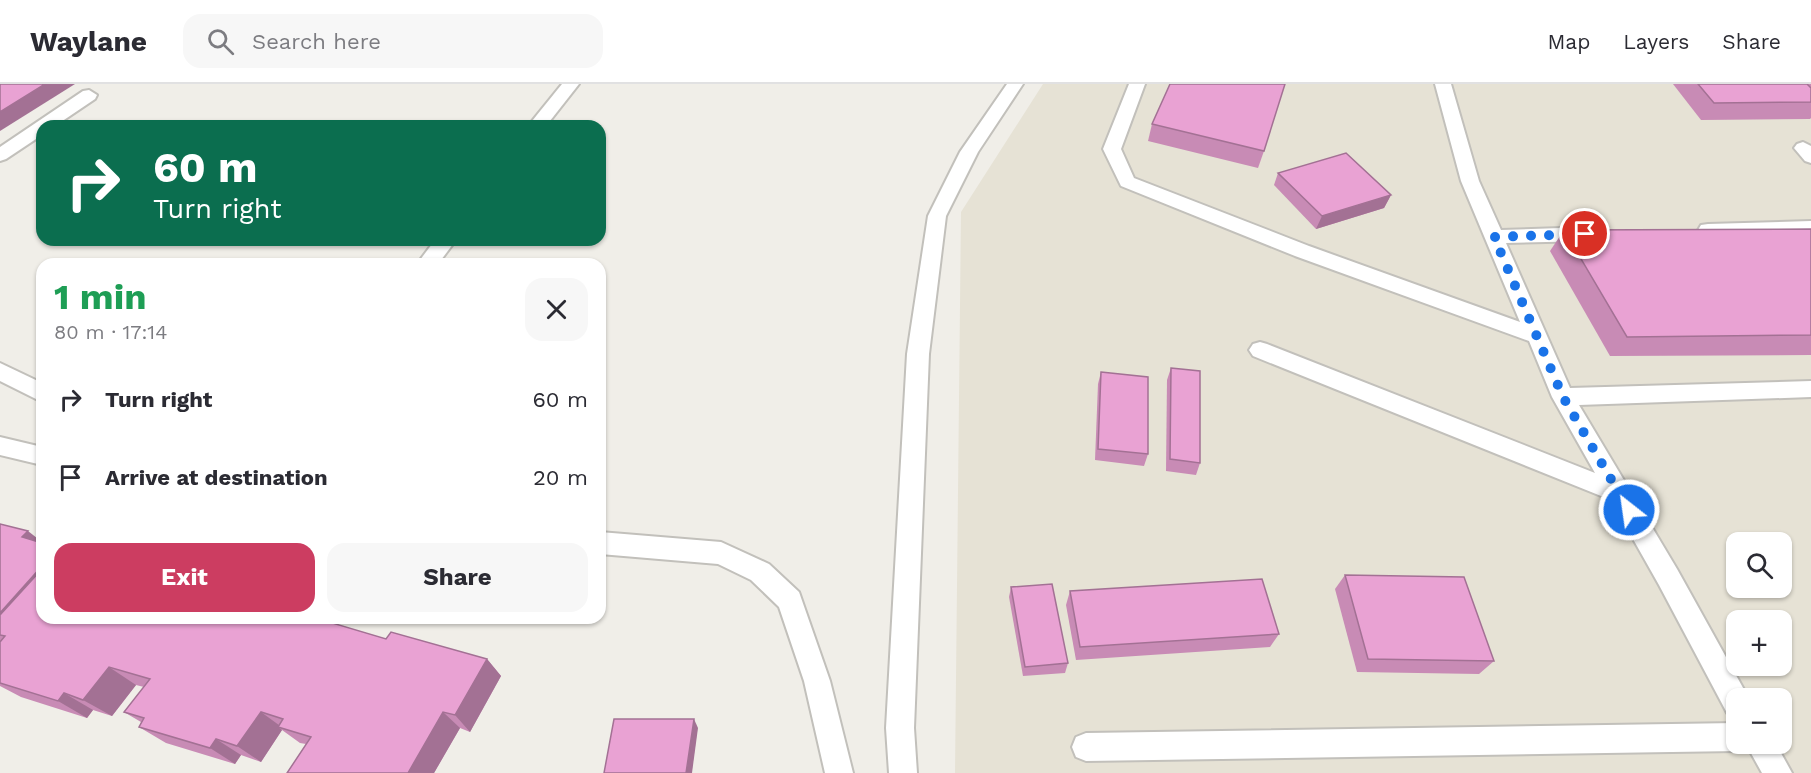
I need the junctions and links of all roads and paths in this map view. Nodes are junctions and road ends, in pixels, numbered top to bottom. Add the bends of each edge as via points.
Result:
1 (571, 84) edge
2 (1015, 84) edge
3 (1137, 84) edge
4 (1443, 84) edge
5 (88, 95) dead end
6 (51, 120) edge
7 (542, 120) edge
8 (36, 130) edge
9 (0, 155) edge
10 (1811, 227) edge
11 (1694, 231) edge
12 (1611, 233) edge
13 (1494, 237) junction
14 (441, 246) edge
15 (432, 258) edge
16 (1536, 336) junction
17 (1260, 350) dead end
18 (0, 371) edge
19 (36, 390) edge
20 (1811, 390) edge
21 (1563, 397) junction
22 (0, 446) edge
23 (36, 455) edge
24 (1619, 494) junction
25 (606, 543) edge
26 (1728, 688) edge
27 (1726, 737) edge
28 (1086, 747) dead end
29 (1766, 754) edge
30 (839, 773) edge
31 (903, 773) edge
32 (1778, 773) edge

1 - 7 lane
2 - 31 lane via 969,152 937,216 918,354 900,728
3 - 16 lane via 1112,149 1127,182
4 - 13 lane via 1470,181
5 - 6 lane
8 - 9 lane
10 - 11 lane
12 - 13 lane
13 - 16 lane
14 - 15 lane
16 - 21 lane
17 - 24 lane
18 - 19 lane
20 - 21 lane
21 - 24 lane
22 - 23 lane
24 - 26 lane
25 - 30 lane via 721,553 760,572 790,600 817,681
27 - 28 lane
29 - 32 lane

